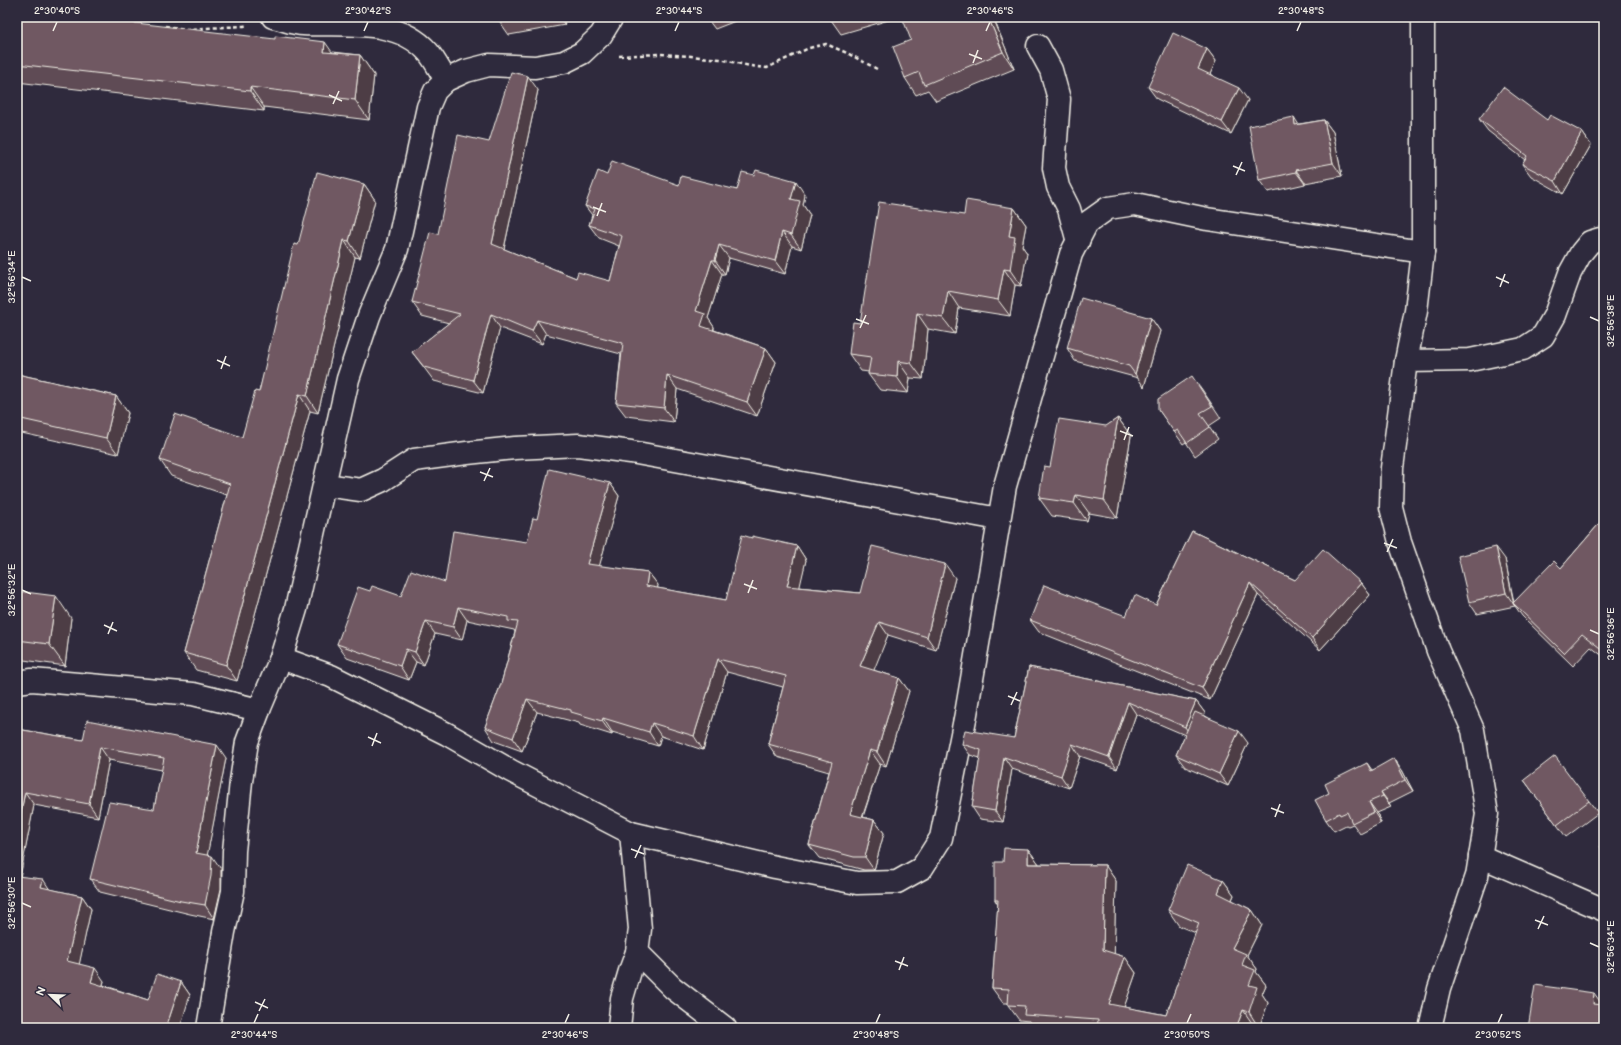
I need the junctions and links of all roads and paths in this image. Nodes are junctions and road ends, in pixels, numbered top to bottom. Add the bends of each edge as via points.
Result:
1 (273, 17) edge
2 (612, 17) edge
3 (1423, 17) edge
4 (250, 24) dead end
5 (163, 26) edge
6 (1038, 46) dead end
7 (582, 53) junction
8 (877, 69) dead end
9 (446, 80) junction
10 (1604, 240) edge
11 (1078, 242) junction
12 (1423, 252) junction
13 (1406, 361) junction
14 (325, 485) junction
15 (999, 519) junction
16 (281, 658) junction
17 (17, 682) edge
18 (259, 710) junction
19 (631, 833) junction
20 (1480, 856) junction
21 (1604, 910) edge
22 (637, 952) junction
23 (208, 1028) edge
24 (618, 1028) edge
25 (726, 1028) edge
26 (1430, 1028) edge

1 - 9 street via 301,24 359,25 394,30 428,52
2 - 7 street via 601,35
3 - 12 street
4 - 5 path via 187,28
6 - 11 street via 1051,70 1059,99 1054,168 1058,187 1069,209
7 - 8 path via 691,56 767,68 809,48 826,44
7 - 9 street via 564,62 535,67 489,65 466,70
9 - 14 street via 435,91 428,107 397,249 348,379
10 - 13 street via 1590,242 1581,253 1570,273 1555,315 1543,336 1523,349 1470,360
11 - 12 street via 1087,223 1108,208 1135,204 1207,220
11 - 15 street via 1071,254 1009,471
12 - 13 street via 1416,311
13 - 20 street via 1392,468 1392,507 1400,542 1438,651 1473,730 1487,814
14 - 15 street via 360,490 383,480 414,460 515,448 578,445 631,452
14 - 16 street via 296,609
15 - 19 street via 966,714 941,838 922,868 897,882 857,882 775,867
16 - 18 street
16 - 19 street via 332,676 447,734 511,771
17 - 18 street via 32,680 193,694
18 - 23 street via 247,742 234,851 233,891
19 - 22 street via 640,929
20 - 21 street
20 - 26 street via 1477,876 1439,989
22 - 24 street via 622,998
22 - 25 street via 673,988

